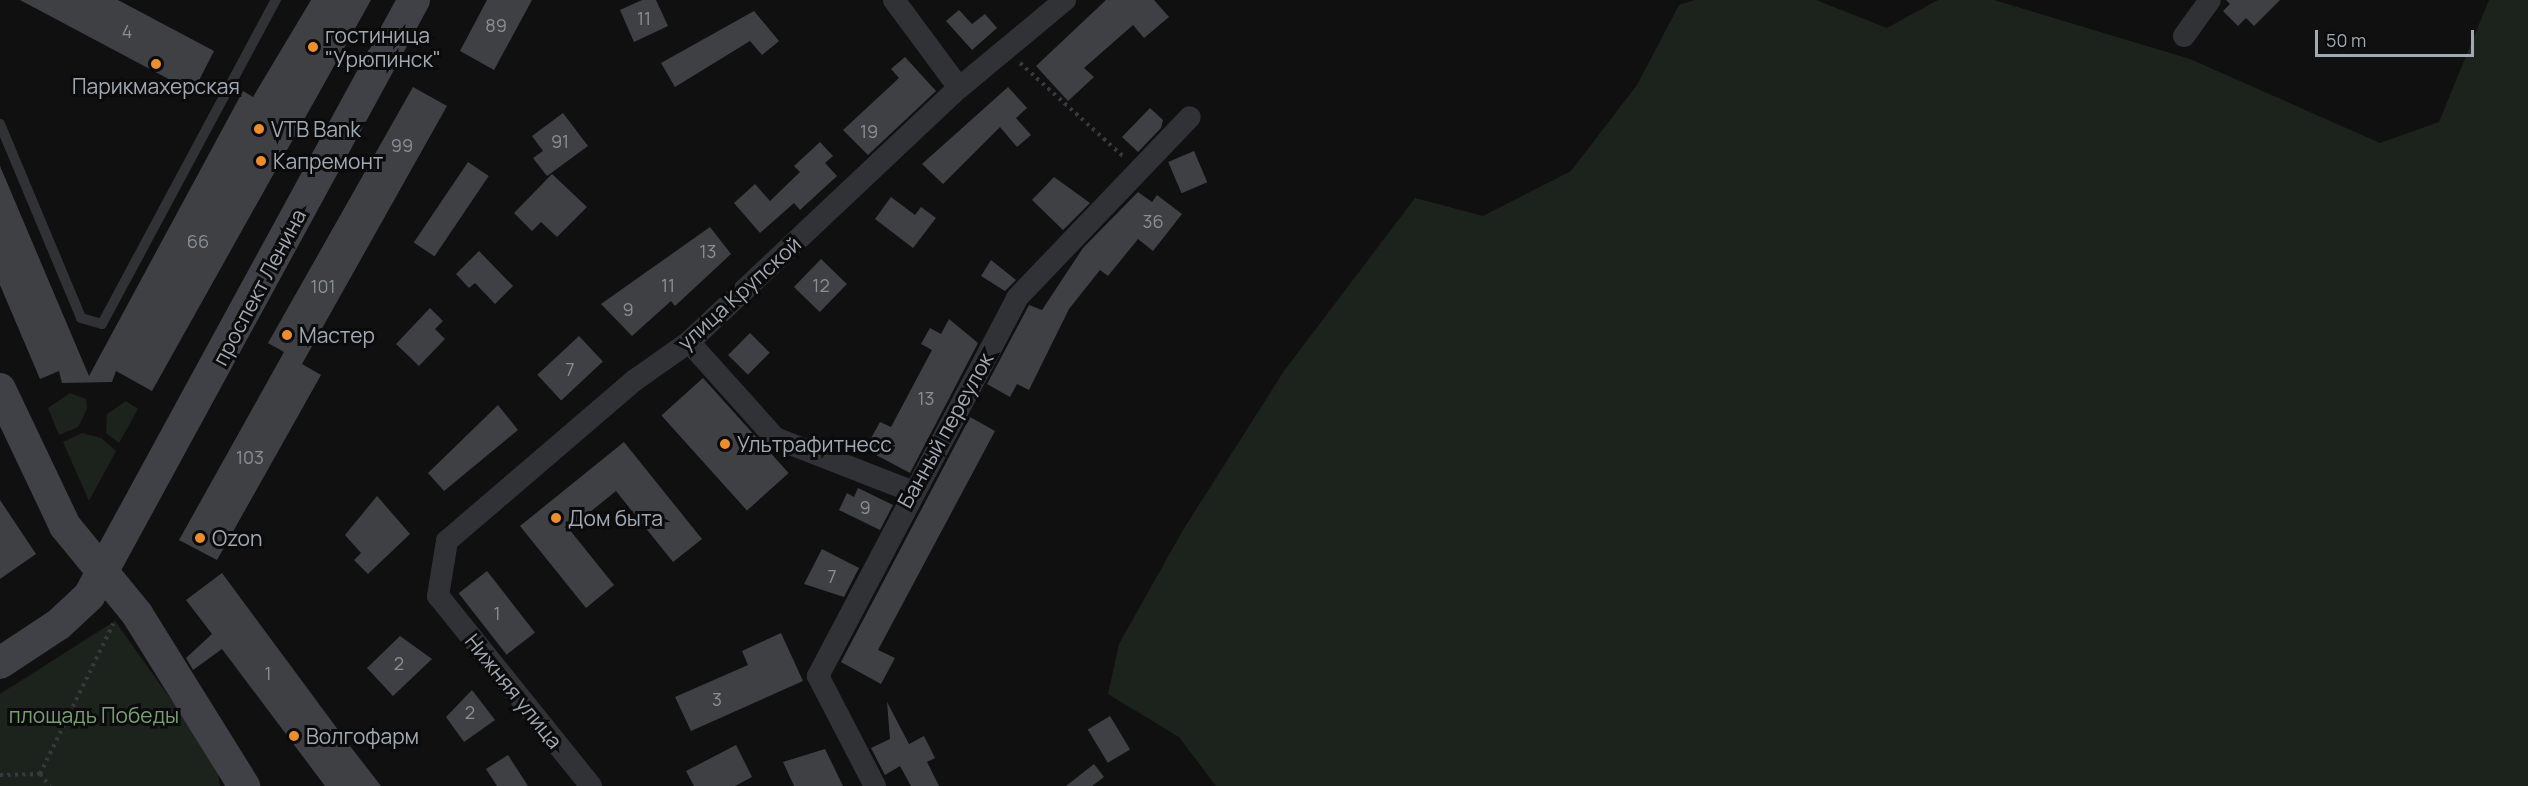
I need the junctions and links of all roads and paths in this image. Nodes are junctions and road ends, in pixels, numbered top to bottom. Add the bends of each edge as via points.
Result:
1 (276, 0) edge
2 (413, 0) edge
3 (894, 0) edge
4 (1065, 0) edge
5 (2210, 0) edge
6 (2184, 36) dead end
7 (1004, 48) junction
8 (959, 88) junction
9 (1190, 117) dead end
10 (0, 124) edge
11 (1138, 170) junction
12 (689, 342) junction
13 (0, 389) edge
14 (911, 490) junction
15 (103, 573) junction
16 (438, 596) joint
17 (115, 621) dead end
18 (0, 663) edge
19 (40, 774) junction
20 (0, 776) edge
21 (245, 783) edge
22 (50, 786) edge
23 (591, 786) edge
24 (875, 786) edge

1 - 10 lane via 102,324 81,318
2 - 15 main road, проспект Ленина
3 - 8 street
4 - 7 street, улица Крупской
5 - 6 street
7 - 8 street, улица Крупской
7 - 11 path
8 - 12 street, улица Крупской
9 - 11 street, Банный переулок
11 - 14 street, Банный переулок via 1017,298
12 - 14 street via 775,438
12 - 16 street, улица Крупской via 635,380 447,541
13 - 15 main road via 48,499
14 - 24 street, Банный переулок via 818,676
15 - 18 main road via 79,608
15 - 21 main road via 137,614
16 - 23 street, Нижняя улица
17 - 19 path
19 - 20 path
19 - 22 path

